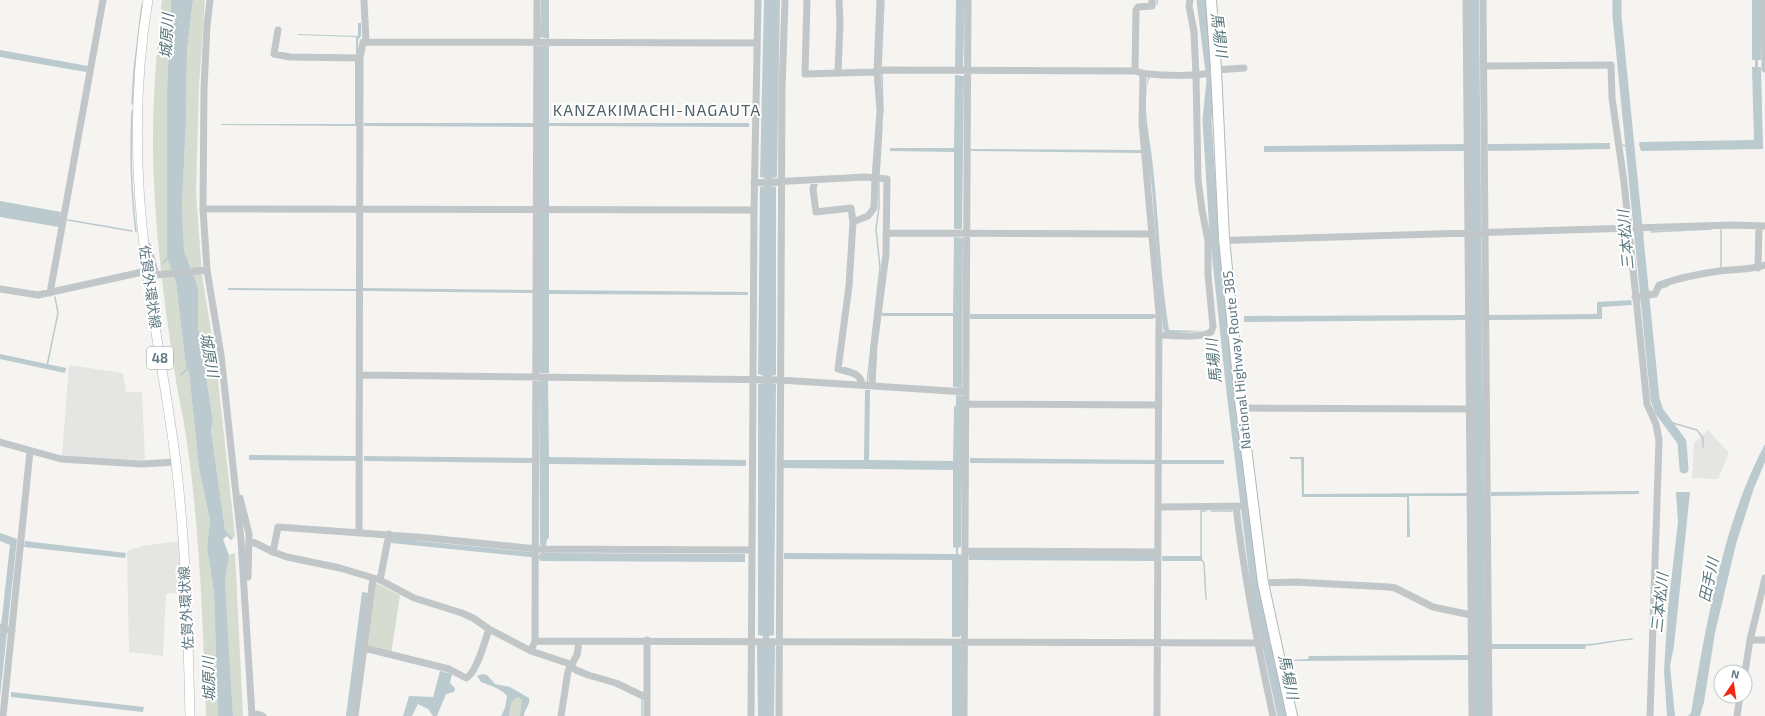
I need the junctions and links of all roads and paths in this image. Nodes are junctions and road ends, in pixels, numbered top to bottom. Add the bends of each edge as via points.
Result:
1 (103, 0) edge
2 (148, 0) edge
3 (210, 0) edge
4 (364, 0) edge
5 (537, 0) edge
6 (758, 0) edge
7 (784, 0) edge
8 (807, 0) edge
9 (839, 0) edge
10 (880, 0) edge
11 (968, 0) edge
12 (1152, 0) edge
13 (1190, 0) edge
14 (1211, 0) edge
15 (1466, 0) edge
16 (1483, 0) edge
17 (1764, 0) edge
18 (278, 30) dead end
19 (366, 42) junction
20 (537, 42) junction
21 (757, 43) junction
22 (360, 58) junction
23 (1484, 66) junction
24 (1244, 68) dead end
25 (880, 70) junction
26 (1765, 70) edge
27 (968, 71) junction
28 (1134, 71) junction
29 (1212, 72) junction
30 (838, 73) junction
31 (1143, 74) junction
32 (1196, 75) junction
33 (878, 178) junction
34 (815, 181) junction
35 (781, 182) junction
36 (754, 183) junction
37 (203, 209) junction
38 (361, 210) junction
39 (537, 210) junction
40 (754, 210) junction
41 (852, 222) junction
42 (1762, 226) edge
43 (1628, 228) junction
44 (886, 233) junction
45 (967, 233) junction
46 (1476, 233) junction
47 (1152, 234) junction
48 (143, 240) junction
49 (1215, 240) junction
50 (1762, 266) edge
51 (205, 270) junction
52 (147, 271) junction
53 (0, 289) edge
54 (50, 293) junction
55 (1635, 297) junction
56 (1159, 334) junction
57 (361, 375) junction
58 (536, 376) junction
59 (752, 380) junction
60 (780, 380) junction
61 (867, 385) junction
62 (966, 392) junction
63 (966, 404) junction
64 (1159, 405) junction
65 (1241, 408) junction
66 (1470, 409) junction
67 (0, 442) edge
68 (30, 451) junction
69 (176, 462) junction
70 (233, 478) junction
71 (1252, 506) junction
72 (1159, 507) junction
73 (1237, 507) junction
74 (359, 532) junction
75 (389, 534) junction
76 (249, 542) junction
77 (541, 549) junction
78 (752, 550) junction
79 (965, 551) junction
80 (273, 552) junction
81 (1158, 552) junction
82 (1765, 578) edge
83 (377, 579) junction
84 (1263, 582) junction
85 (245, 593) junction
86 (1471, 615) junction
87 (0, 627) edge
88 (489, 629) junction
89 (12, 631) junction
90 (1273, 639) junction
91 (647, 640) junction
92 (1750, 640) junction
93 (1765, 640) edge
94 (535, 641) junction
95 (579, 641) junction
96 (751, 641) junction
97 (775, 641) junction
98 (964, 641) junction
99 (1158, 642) junction
100 (1258, 643) junction
101 (364, 648) junction
102 (531, 651) junction
103 (1746, 664) edge
104 (571, 666) junction
105 (647, 698) junction
106 (1739, 704) edge
107 (257, 715) edge
108 (3, 716) edge
109 (190, 716) edge
110 (355, 716) edge
111 (561, 716) edge
112 (647, 716) edge
113 (751, 716) edge
114 (779, 716) edge
115 (964, 716) edge
116 (1157, 716) edge
117 (1273, 716) edge
118 (1292, 716) edge
119 (1472, 716) edge
120 (1488, 716) edge
121 (1650, 716) edge
122 (1737, 716) edge

1 - 54 street
2 - 48 main road, 佐賀外環状線 / 48 via 139,72 137,149
3 - 37 street via 204,89
4 - 19 street
5 - 20 street
6 - 21 street
7 - 35 street
8 - 30 street via 805,74
9 - 30 street
10 - 25 street
11 - 27 street
12 - 28 street via 1152,6 1138,7 1136,10
13 - 32 street
14 - 29 highway, National Highway Route 385
15 - 46 street
16 - 23 street
17 - 26 street
18 - 22 street via 274,54 290,57
19 - 20 street
19 - 22 street via 361,45
20 - 21 street
20 - 39 street
21 - 36 street
22 - 38 street
23 - 43 street via 1611,65 1612,98
23 - 46 street
24 - 29 street
25 - 27 street
25 - 30 street
25 - 33 street
27 - 28 street
27 - 45 street
28 - 31 street
29 - 32 street
29 - 49 highway, National Highway Route 385
31 - 32 street
31 - 47 street via 1142,123
32 - 49 street via 1198,180 1202,210
33 - 34 street
33 - 41 street via 873,212
33 - 44 street via 887,179
34 - 35 street
34 - 41 street via 813,189 818,213 851,208
35 - 36 street
35 - 60 street
36 - 40 street
37 - 38 street
37 - 51 street
38 - 39 street
38 - 57 street
39 - 40 street
39 - 58 street
40 - 59 street
41 - 61 street via 849,292 838,369 857,374
42 - 43 street
42 - 50 street
43 - 46 street
43 - 55 street
44 - 45 street
44 - 61 street via 885,261
45 - 47 street
45 - 62 street
46 - 49 street
46 - 66 street
46 - 120 street
47 - 56 street
48 - 51 street via 147,244 156,275
48 - 52 main road, 佐賀外環状線 / 48
49 - 56 street via 1208,275 1213,327 1211,332 1187,336
49 - 65 highway, National Highway Route 385
50 - 55 street via 1679,278 1659,285 1655,294
51 - 70 street via 221,355
52 - 54 street
52 - 69 main road, 佐賀外環状線 / 48
53 - 54 street via 34,295
55 - 121 street via 1647,404 1656,424 1659,440
56 - 64 street
57 - 58 street
57 - 74 street
58 - 59 street
58 - 77 street
59 - 60 street
59 - 78 street
60 - 61 street
60 - 97 street
61 - 62 street
62 - 63 street
63 - 64 street
63 - 79 street
64 - 72 street
65 - 66 street
65 - 71 highway, National Highway Route 385
66 - 86 street
67 - 68 street
68 - 69 street via 61,459 142,464
68 - 89 street
69 - 109 main road, 佐賀外環状線 / 48 via 183,535
70 - 76 street
70 - 85 street
71 - 73 street
71 - 84 highway, National Highway Route 385
72 - 73 street
72 - 81 street
73 - 100 street
74 - 75 street
74 - 80 street via 278,527
75 - 77 street
75 - 83 street
76 - 80 street
76 - 85 street
77 - 78 street
77 - 94 street
78 - 96 street
79 - 81 street
79 - 98 street
80 - 83 street
81 - 99 street
82 - 92 street
83 - 88 street via 414,598 462,613
83 - 101 street
84 - 86 street via 1389,587 1434,607
84 - 90 highway, National Highway Route 385
85 - 107 street
86 - 119 street
87 - 89 street
88 - 101 street via 478,659 470,676 466,678 449,669
88 - 102 street
89 - 108 street
90 - 100 street
90 - 118 highway, National Highway Route 385
91 - 95 street
91 - 96 street
91 - 105 street
92 - 93 street
92 - 103 street
94 - 95 street
94 - 102 street
95 - 104 street via 577,655
96 - 97 street
96 - 113 street
97 - 98 street
97 - 114 street
98 - 99 street
98 - 115 street
99 - 100 street
99 - 116 street
100 - 117 street
101 - 110 street
102 - 104 street via 567,662
104 - 105 street
104 - 111 street via 564,689
105 - 112 street
106 - 122 street

